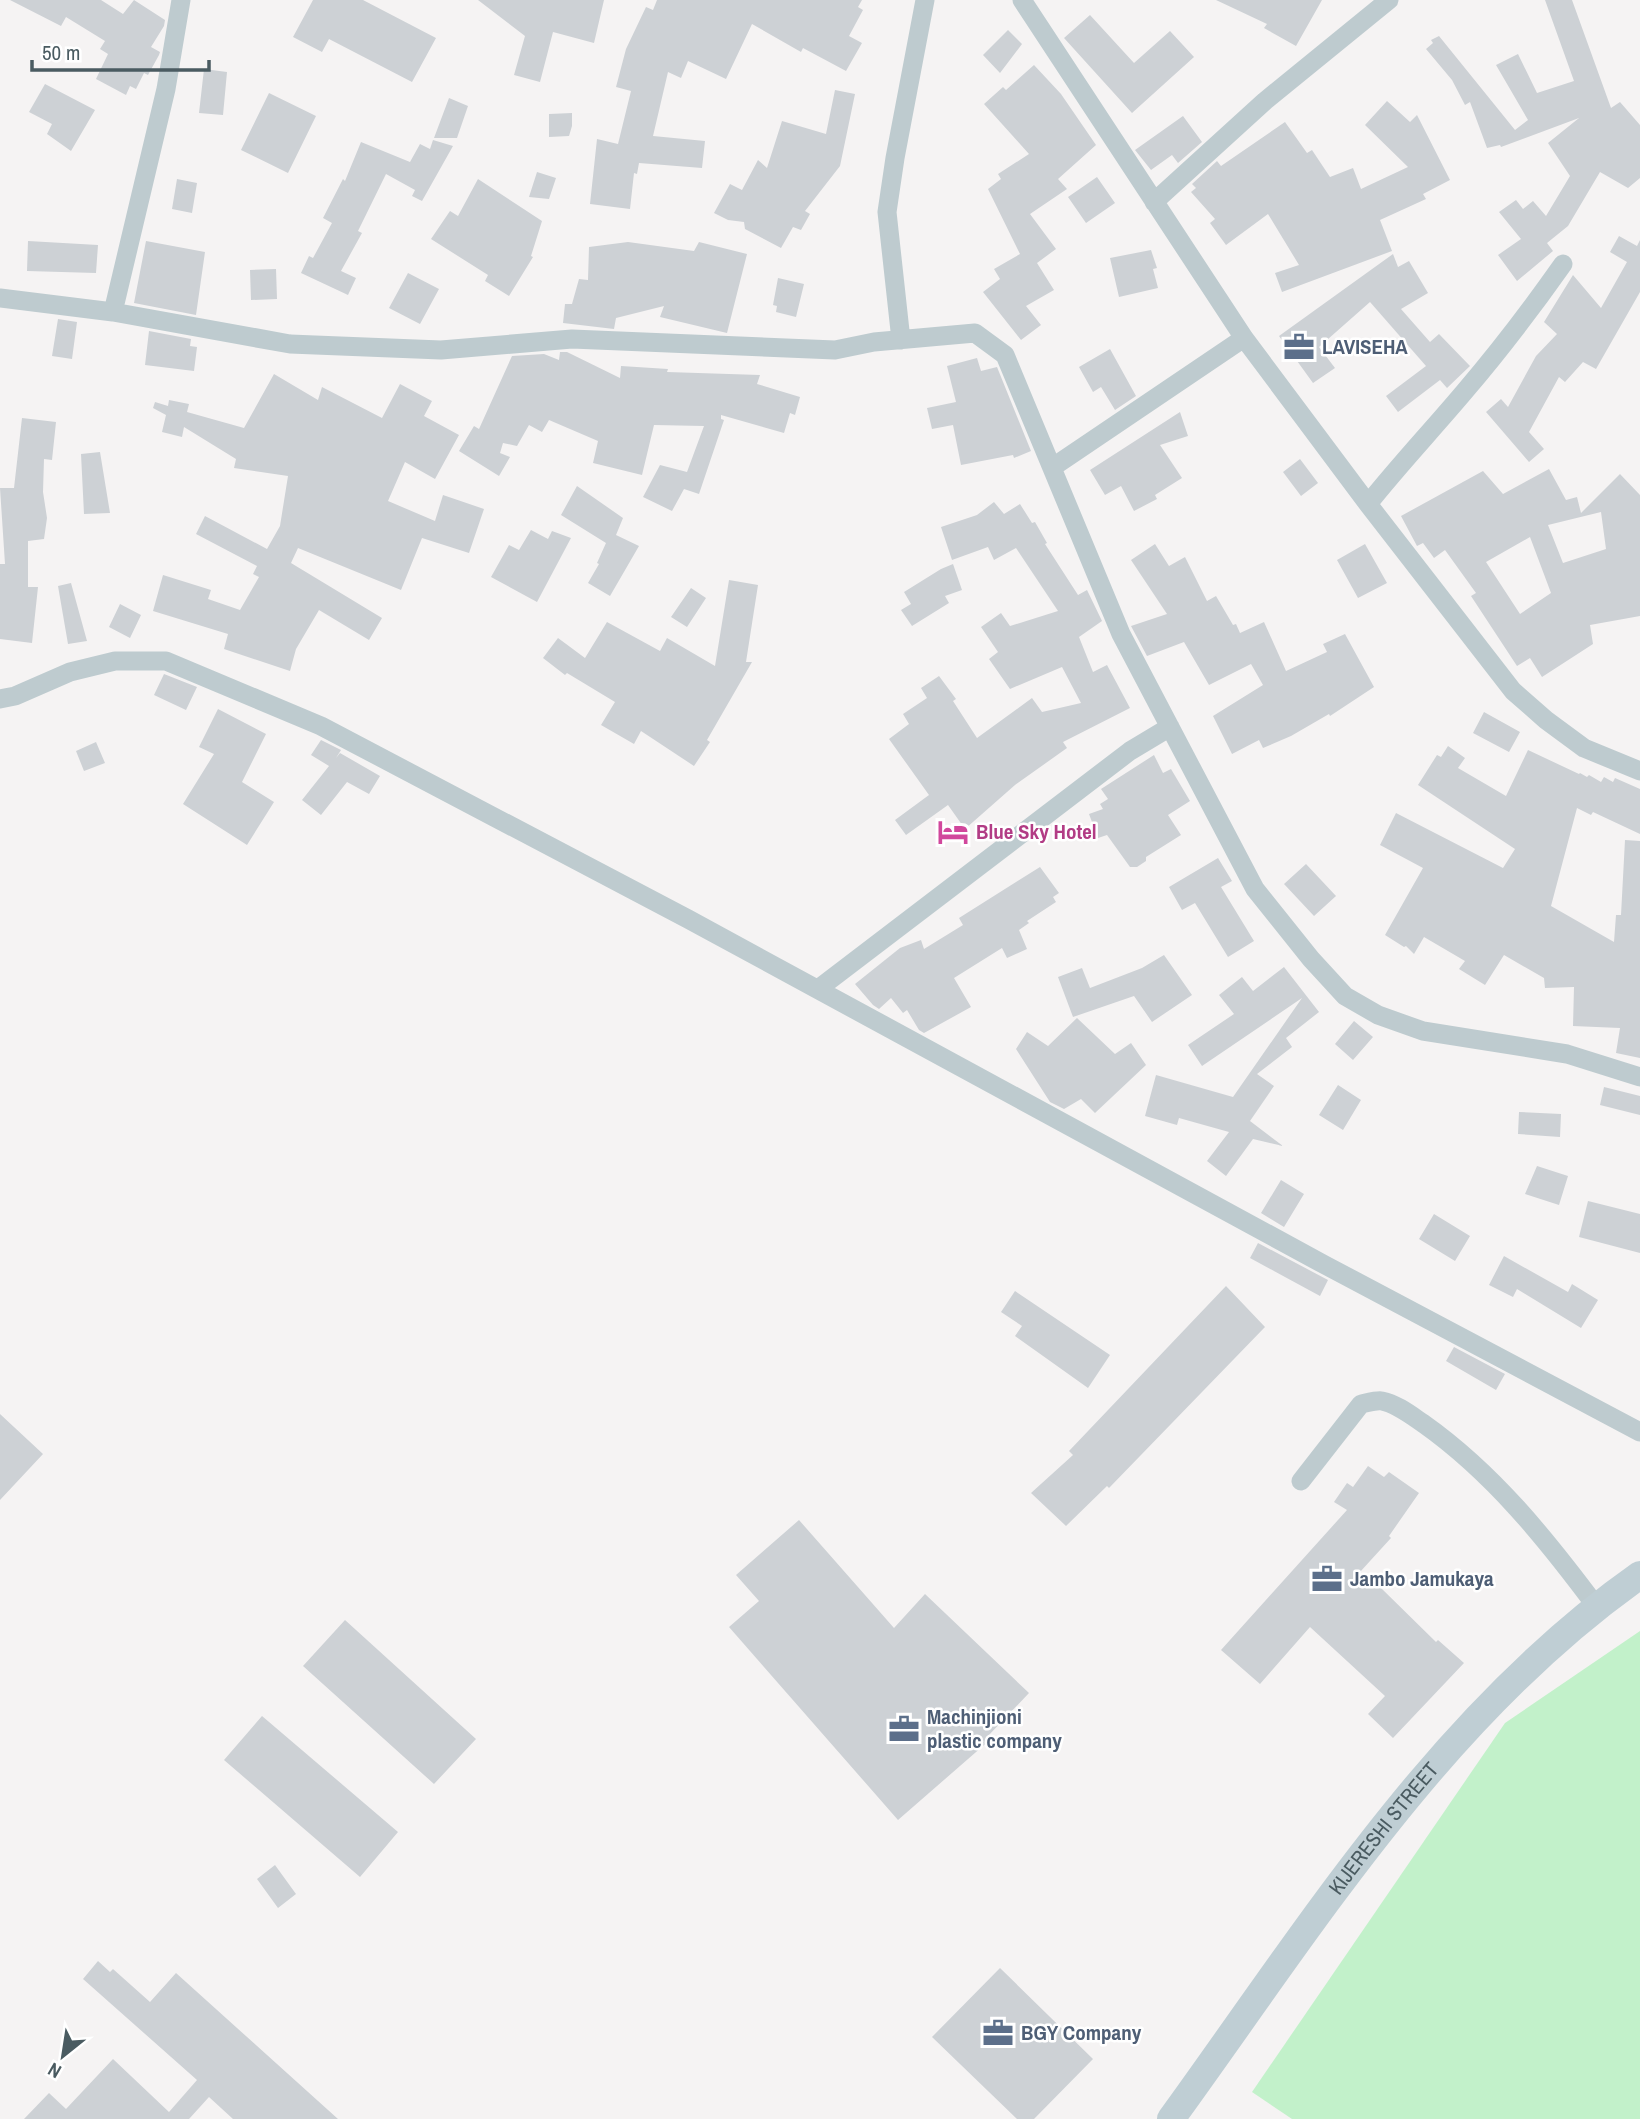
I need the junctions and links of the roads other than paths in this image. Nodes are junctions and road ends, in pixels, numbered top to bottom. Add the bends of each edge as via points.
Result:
1 (181, 0) edge
2 (925, 0) edge
3 (1022, 0) edge
4 (1388, 0) edge
5 (1154, 202) junction
6 (1563, 264) dead end
7 (0, 298) edge
8 (113, 312) junction
9 (1244, 338) junction
10 (901, 340) junction
11 (1053, 467) junction
12 (1368, 505) junction
13 (0, 699) edge
14 (1170, 727) junction
15 (1640, 771) edge
16 (818, 989) junction
17 (1640, 1077) edge
18 (1640, 1432) edge
19 (1301, 1481) dead end
20 (1640, 1574) edge
21 (1596, 1605) junction
22 (1171, 2119) edge

1 - 8 street via 166,89
2 - 10 street via 887,212
3 - 5 street
4 - 5 street via 1265,101
5 - 9 street
6 - 12 street via 1521,323
7 - 8 street
8 - 10 street via 290,344 441,350 572,339 835,350
9 - 11 street
9 - 12 street
10 - 11 street via 975,333 1005,355
11 - 14 street via 1121,634
12 - 15 street via 1513,691 1584,748
13 - 16 street via 70,672 115,661 166,661 321,726
14 - 16 street via 1130,751
14 - 17 street via 1255,889 1345,996 1378,1015 1423,1031 1567,1054
16 - 18 street
19 - 21 street via 1361,1404 1382,1401 1449,1442 1487,1476
20 - 21 street, KIJERESHI STREET
21 - 22 street, KIJERESHI STREET via 1443,1754 1315,1918

